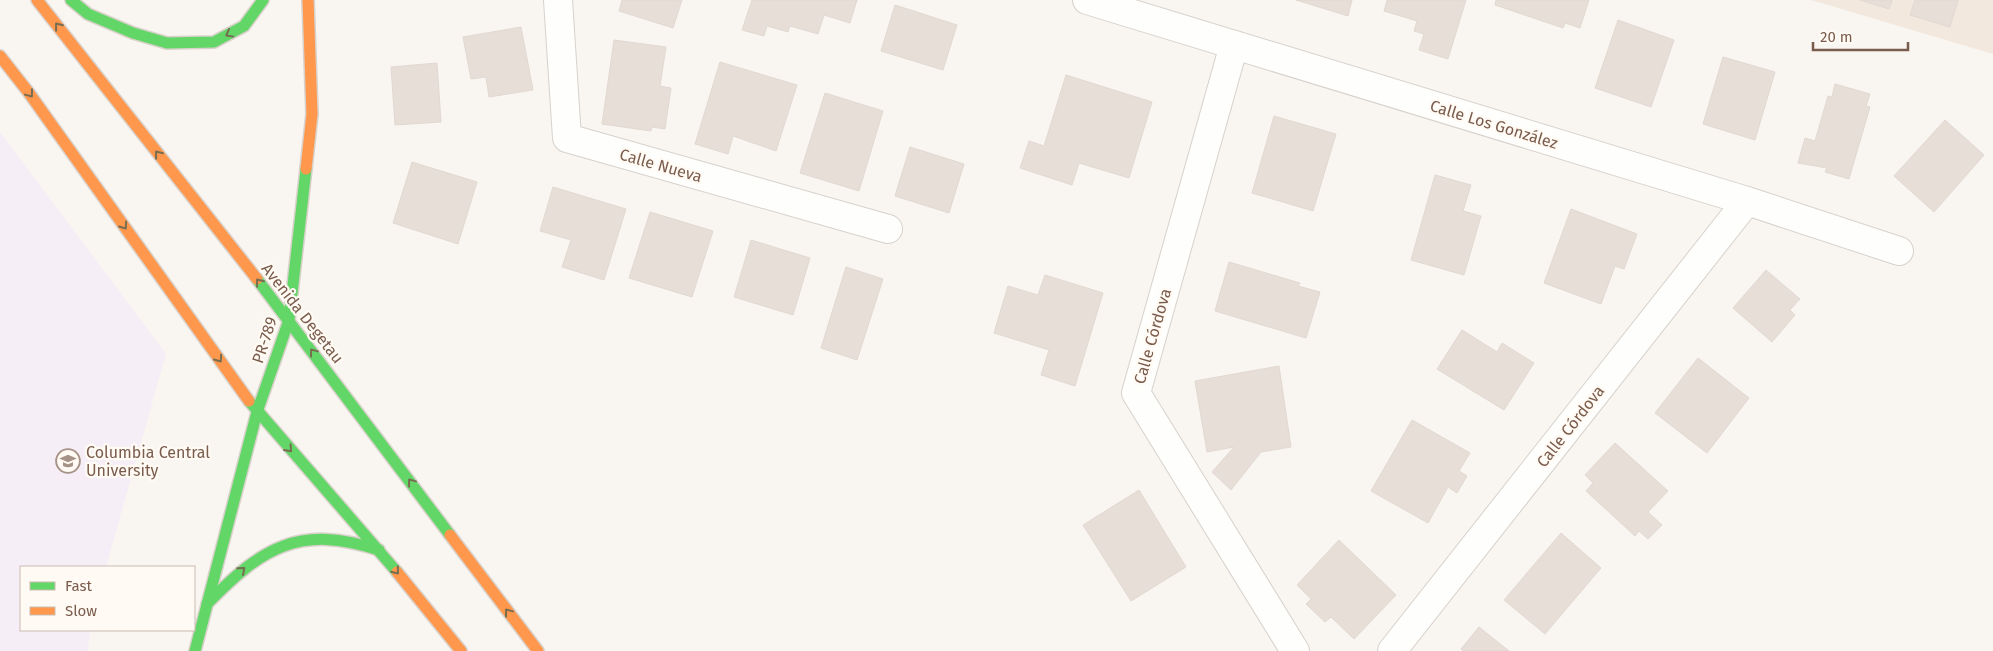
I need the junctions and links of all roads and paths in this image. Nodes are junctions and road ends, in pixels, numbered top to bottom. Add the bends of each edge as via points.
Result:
1 (37, 0) edge
2 (71, 0) edge
3 (262, 0) edge
4 (308, 0) edge
5 (558, 0) edge
6 (1086, 0) edge
7 (1234, 44) junction
8 (0, 56) edge
9 (1747, 201) junction
10 (888, 229) dead end
11 (1900, 251) dead end
12 (289, 320) junction
13 (257, 412) junction
14 (379, 550) junction
15 (207, 604) junction
16 (195, 651) edge
17 (461, 651) edge
18 (538, 651) edge
19 (1295, 651) edge
20 (1392, 651) edge

12 -> 1 main road, Avenida Degetau
3 -> 2 main road via 244,26 214,42 167,43 88,14
4 - 12 main road, PR-789 / PR-789 via 312,114
5 - 10 street, Calle Nueva via 567,138
6 - 7 street, Calle Los González
7 - 9 street, Calle Los González
7 - 19 street, Calle Córdova via 1136,393
8 -> 13 main road
9 - 11 street, Calle Los González
9 - 20 street, Calle Córdova
12 - 13 main road, PR-789 / PR-789
18 -> 12 main road, Avenida Degetau
13 -> 14 main road
13 - 15 main road, PR-789 / PR-789
15 -> 14 main road via 250,564 281,544 314,538 342,540
14 -> 17 main road
15 - 16 main road, PR-789 / PR-789

